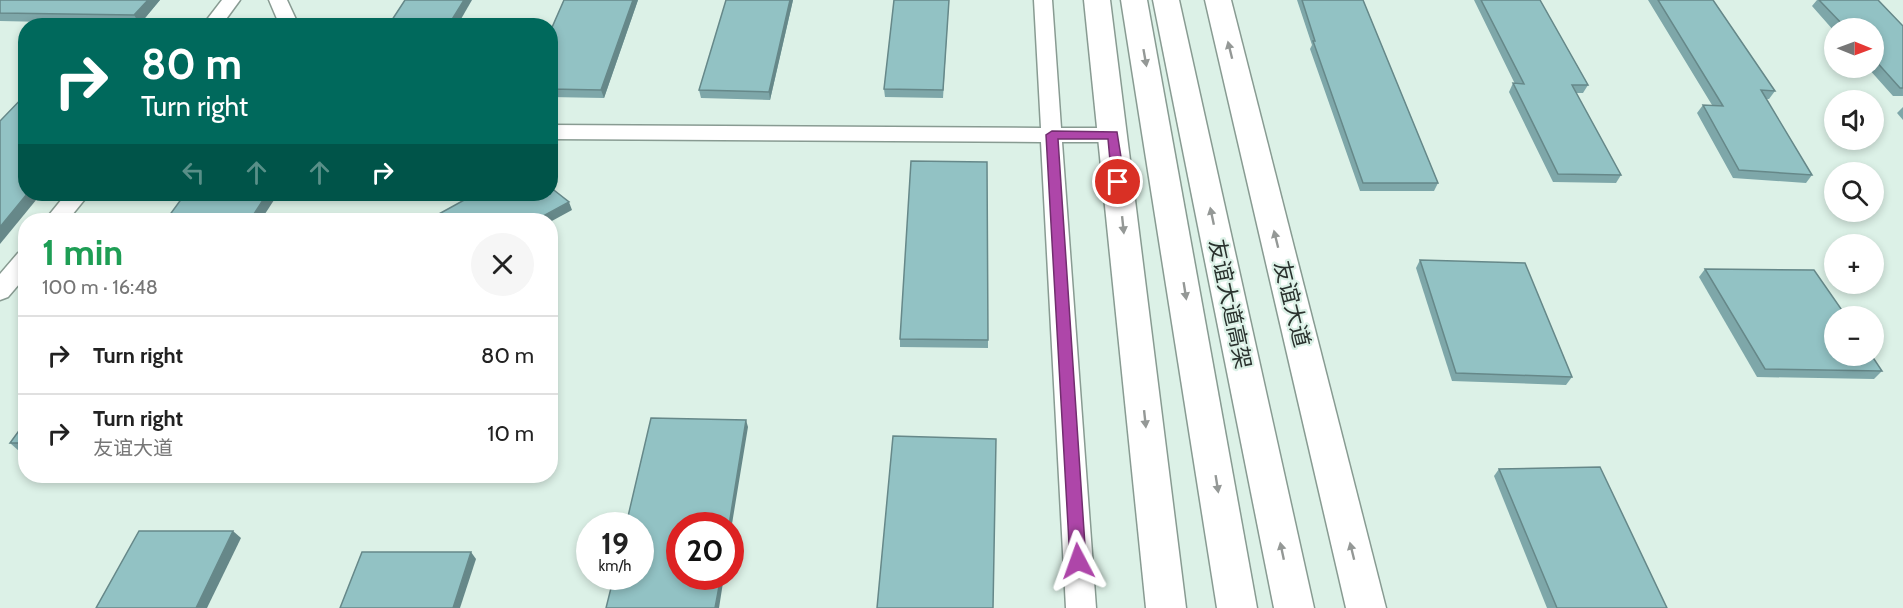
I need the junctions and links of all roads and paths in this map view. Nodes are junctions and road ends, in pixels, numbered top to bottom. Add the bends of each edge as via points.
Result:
1 (231, 0) edge
2 (278, 0) edge
3 (1043, 0) edge
4 (1097, 0) edge
5 (1134, 0) edge
6 (1166, 0) edge
7 (1218, 0) edge
8 (217, 18) edge
9 (286, 18) edge
10 (558, 132) edge
11 (1052, 135) junction
12 (1113, 135) junction
13 (72, 201) edge
14 (62, 213) edge
15 (18, 269) edge
16 (0, 291) edge
17 (1081, 608) edge
18 (1167, 608) edge
19 (1237, 608) edge
20 (1294, 608) edge
21 (1366, 608) edge

1 - 8 lane
2 - 9 lane
3 - 11 lane
4 - 12 main road
5 -> 19 main road, 友谊大道高架
20 -> 6 main road, 友谊大道高架
21 -> 7 main road, 友谊大道
10 - 11 lane
11 - 12 lane
11 - 17 lane
12 -> 18 main road
13 - 14 lane
15 - 16 lane

